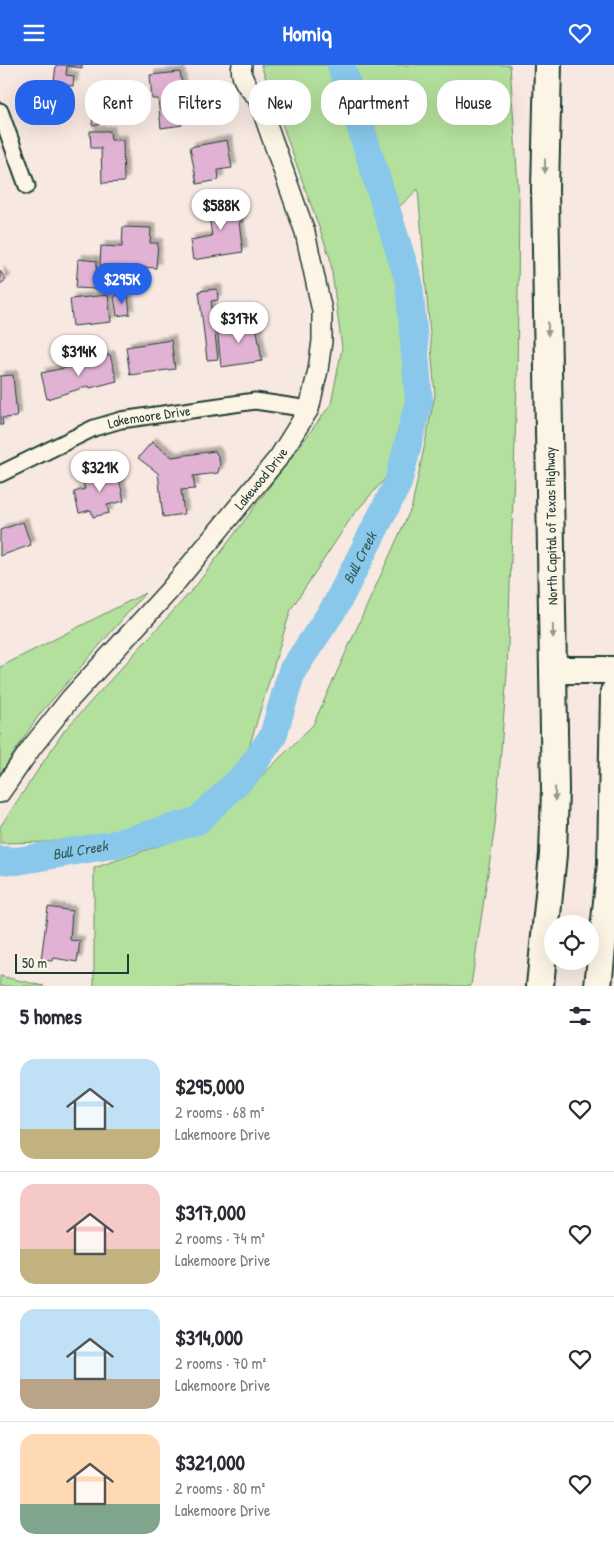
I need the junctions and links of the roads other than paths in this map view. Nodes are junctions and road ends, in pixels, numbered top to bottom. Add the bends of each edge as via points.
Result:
1 (242, 65) edge
2 (253, 65) edge
3 (537, 65) edge
4 (548, 65) edge
5 (259, 80) edge
6 (249, 90) edge
7 (0, 111) edge
8 (267, 125) edge
9 (545, 125) junction
10 (27, 186) dead end
11 (309, 409) junction
12 (0, 475) edge
13 (614, 670) edge
14 (554, 671) junction
15 (614, 692) edge
16 (0, 793) edge
17 (540, 986) edge
18 (598, 986) edge

1 - 6 street, Lakewood Drive via 240,69
2 - 5 street, Lakewood Drive
3 - 9 highway
4 - 9 highway, North Capital of Texas Highway
7 - 10 street
8 - 11 street, Lakewood Drive via 304,232 322,311 322,341
9 -> 14 highway, North Capital of Texas Highway
11 - 12 street, Lakemoore Drive via 255,401 121,420 94,428
11 - 16 street, Lakewood Drive via 279,457 168,592 70,699
13 - 14 highway
14 -> 17 highway, North Capital of Texas Highway via 552,855
15 - 18 highway via 611,864

